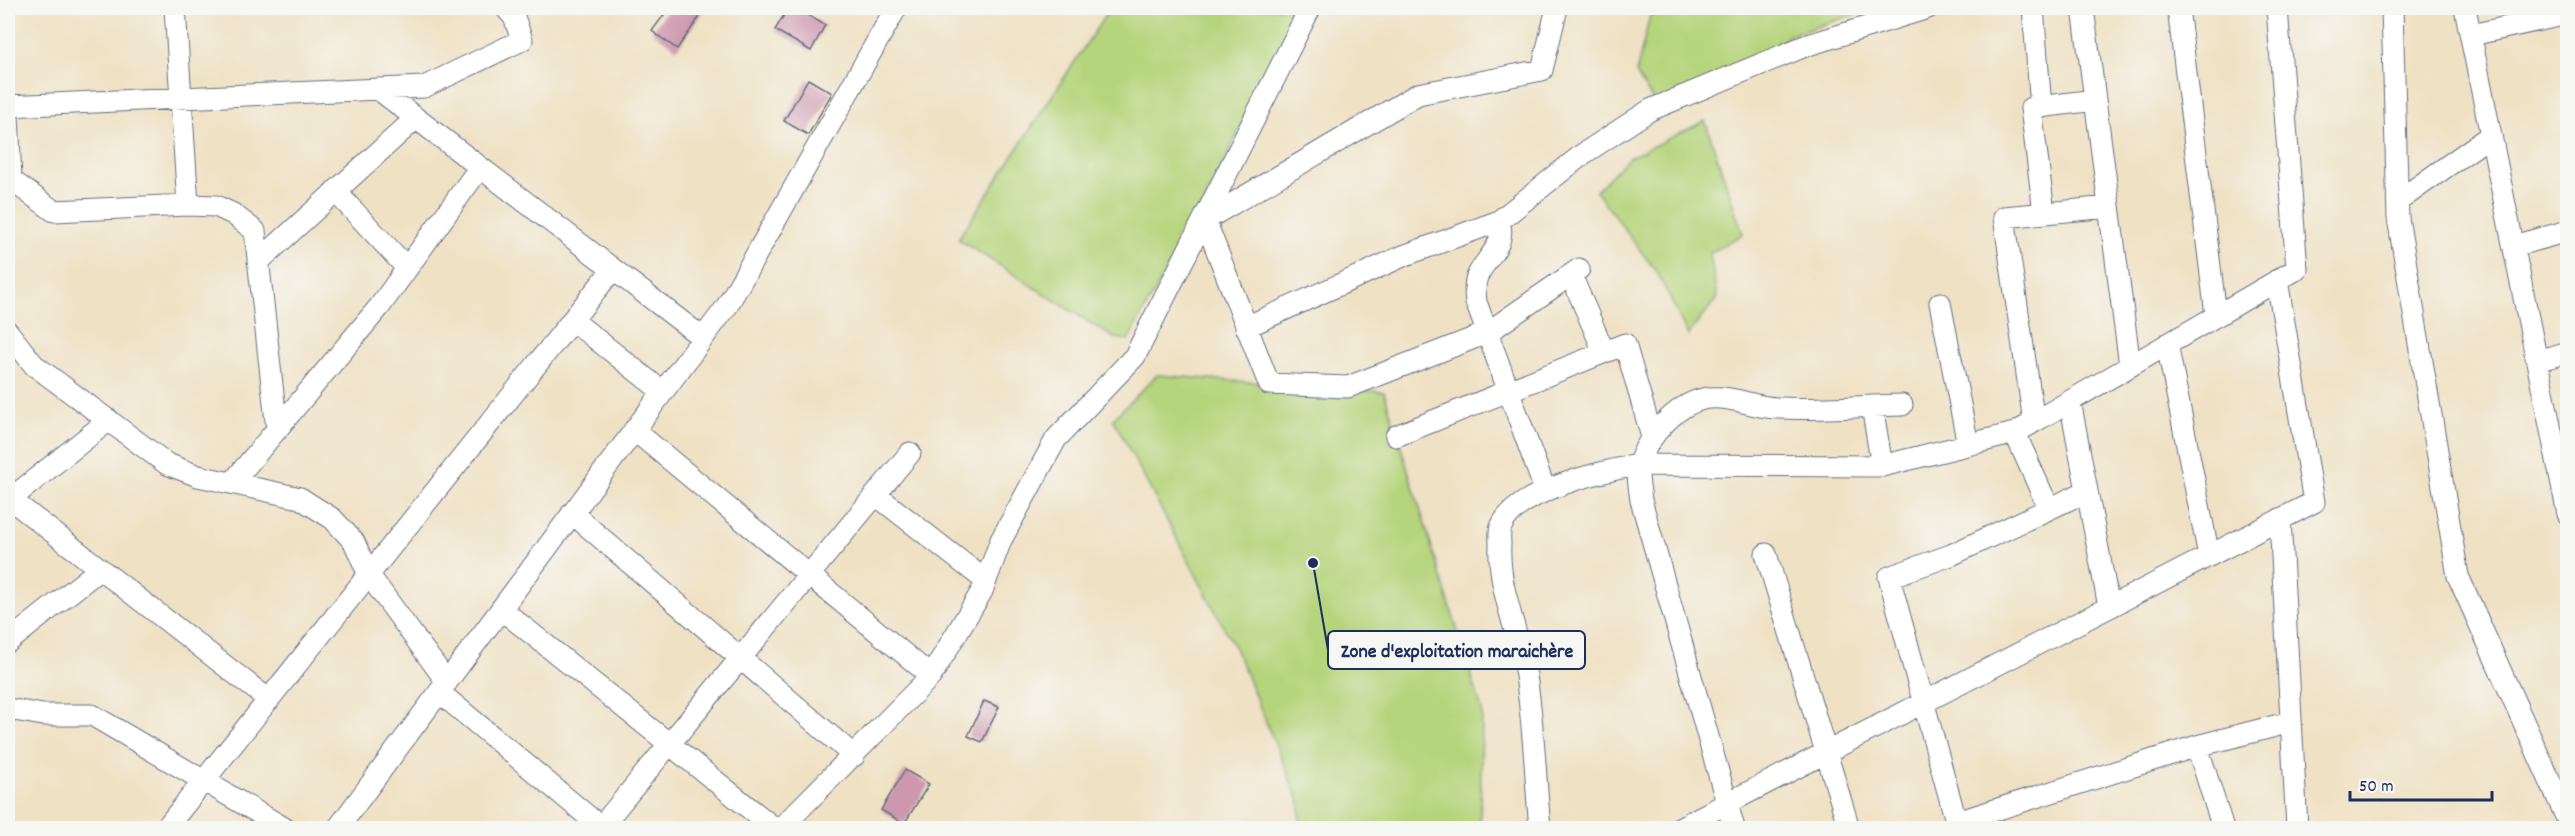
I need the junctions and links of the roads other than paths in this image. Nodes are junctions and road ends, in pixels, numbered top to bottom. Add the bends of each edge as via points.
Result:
1 (175, 8) edge
2 (506, 8) edge
3 (896, 8) edge
4 (1310, 8) edge
5 (1557, 8) edge
6 (1929, 8) edge
7 (2033, 8) edge
8 (2083, 8) edge
9 (2178, 8) edge
10 (2277, 8) edge
11 (2392, 8) edge
12 (2465, 8) edge
13 (2568, 14) edge
14 (2471, 35) junction
15 (378, 89) junction
16 (181, 98) junction
17 (2095, 100) junction
18 (8, 106) edge
19 (2041, 107) junction
20 (8, 115) edge
21 (416, 118) junction
22 (2491, 135) junction
23 (480, 167) junction
24 (9, 181) edge
25 (336, 191) junction
26 (2398, 201) junction
27 (188, 205) junction
28 (2109, 207) junction
29 (2044, 213) junction
30 (1205, 220) junction
31 (1499, 220) junction
32 (2568, 231) edge
33 (2514, 246) junction
34 (258, 262) junction
35 (407, 268) junction
36 (613, 268) junction
37 (2277, 280) junction
38 (1940, 303) dead end
39 (2216, 315) junction
40 (572, 320) junction
41 (1246, 327) junction
42 (8, 332) edge
43 (1488, 333) junction
44 (703, 338) junction
45 (2167, 344) junction
46 (1604, 352) junction
47 (2568, 352) edge
48 (2537, 361) junction
49 (2130, 366) junction
50 (1509, 391) junction
51 (663, 392) junction
52 (2070, 401) junction
53 (1902, 405) dead end
54 (1872, 406) junction
55 (110, 420) junction
56 (2034, 422) junction
57 (277, 430) junction
58 (634, 430) junction
59 (2015, 433) junction
60 (1396, 436) dead end
61 (1652, 437) junction
62 (1968, 445) junction
63 (910, 453) dead end
64 (1638, 465) junction
65 (1882, 466) junction
66 (2563, 470) edge
67 (232, 483) junction
68 (1545, 490) junction
69 (2087, 491) junction
70 (876, 495) junction
71 (9, 500) edge
72 (2049, 509) junction
73 (572, 513) junction
74 (2568, 514) edge
75 (2280, 519) junction
76 (1766, 554) dead end
77 (2209, 556) junction
78 (100, 569) junction
79 (369, 575) junction
80 (809, 575) junction
81 (986, 581) junction
82 (2109, 607) junction
83 (501, 609) junction
84 (8, 642) edge
85 (740, 658) junction
86 (931, 676) junction
87 (443, 687) junction
88 (269, 700) junction
89 (1923, 703) junction
90 (8, 709) edge
91 (2291, 722) junction
92 (669, 744) junction
93 (2197, 746) junction
94 (1826, 753) junction
95 (854, 756) junction
96 (204, 781) junction
97 (1727, 804) junction
98 (2568, 821) edge
99 (1958, 825) edge
100 (166, 828) edge
101 (284, 828) edge
102 (338, 828) edge
103 (601, 828) edge
104 (774, 828) edge
105 (781, 828) edge
106 (1540, 828) edge
107 (1679, 828) edge
108 (1734, 828) edge
109 (1849, 828) edge
110 (2223, 828) edge
111 (2297, 828) edge

1 - 16 street
2 - 15 street via 514,17 522,40 424,87
3 - 44 street via 727,306
4 - 30 street
5 - 30 street via 1542,70 1418,94
6 - 31 street via 1805,46 1650,110 1583,154
7 - 19 street
8 - 17 street
9 - 39 street
10 - 37 street via 2297,269
11 - 26 street
12 - 14 street
13 - 14 street
14 - 22 street
15 - 16 street
15 - 21 street
16 - 18 street
16 - 27 street
17 - 19 street
17 - 28 street
19 - 29 street via 2031,108
20 - 24 street
21 - 23 street
21 - 25 street
22 - 26 street
22 - 33 street
23 - 35 street
23 - 36 street
24 - 27 street via 54,212
25 - 34 street
25 - 35 street
26 - 98 street via 2458,576
27 - 34 street via 216,206 255,231
28 - 29 street
28 - 49 street
29 - 56 street via 2004,217
30 - 41 street
30 - 81 street via 1135,356 1056,439 1001,540
31 - 41 street via 1403,256
31 - 43 street via 1500,243 1477,278 1475,289
32 - 33 street
33 - 48 street
34 - 57 street
35 - 57 street
36 - 40 street
36 - 44 street
37 - 39 street
37 - 75 street via 2314,502
38 - 62 street
39 - 45 street
40 - 51 street
40 - 79 street
41 - 43 street via 1269,384 1348,387
42 - 55 street via 34,365
43 - 46 street via 1575,272
43 - 50 street
44 - 51 street
45 - 49 street
45 - 77 street
46 - 50 street
46 - 61 street via 1625,344
47 - 48 street
48 - 66 street
49 - 52 street
50 - 60 street
50 - 68 street
51 - 58 street
52 - 56 street
52 - 69 street
53 - 54 street
54 - 61 street via 1775,408 1746,400 1709,398 1692,402
54 - 65 street
55 - 67 street via 167,464
55 - 71 street
56 - 59 street
57 - 67 street
58 - 73 street
58 - 80 street
59 - 62 street
59 - 72 street
61 - 64 street
62 - 65 street
63 - 70 street
64 - 65 street
64 - 68 street via 1600,472
64 - 97 street via 1641,500
66 - 74 street
67 - 79 street via 300,498 333,519 354,542
68 - 106 street via 1510,514 1501,528 1499,563 1524,669
69 - 72 street
69 - 82 street
70 - 80 street
70 - 81 street
71 - 78 street
72 - 89 street via 1951,555 1889,577
73 - 83 street
73 - 85 street
75 - 77 street
75 - 91 street
76 - 94 street
77 - 82 street
78 - 84 street
78 - 88 street
79 - 87 street
79 - 88 street
80 - 85 street
80 - 86 street
81 - 86 street
82 - 89 street
83 - 87 street
83 - 92 street
85 - 92 street
85 - 95 street
86 - 95 street
87 - 102 street
87 - 103 street
88 - 96 street
89 - 94 street
89 - 99 street
90 - 96 street via 43,715 92,715
91 - 93 street
91 - 111 street
92 - 103 street
92 - 104 street
93 - 99 street
93 - 110 street
94 - 97 street
94 - 109 street
95 - 105 street
96 - 100 street
96 - 101 street
97 - 107 street
97 - 108 street

